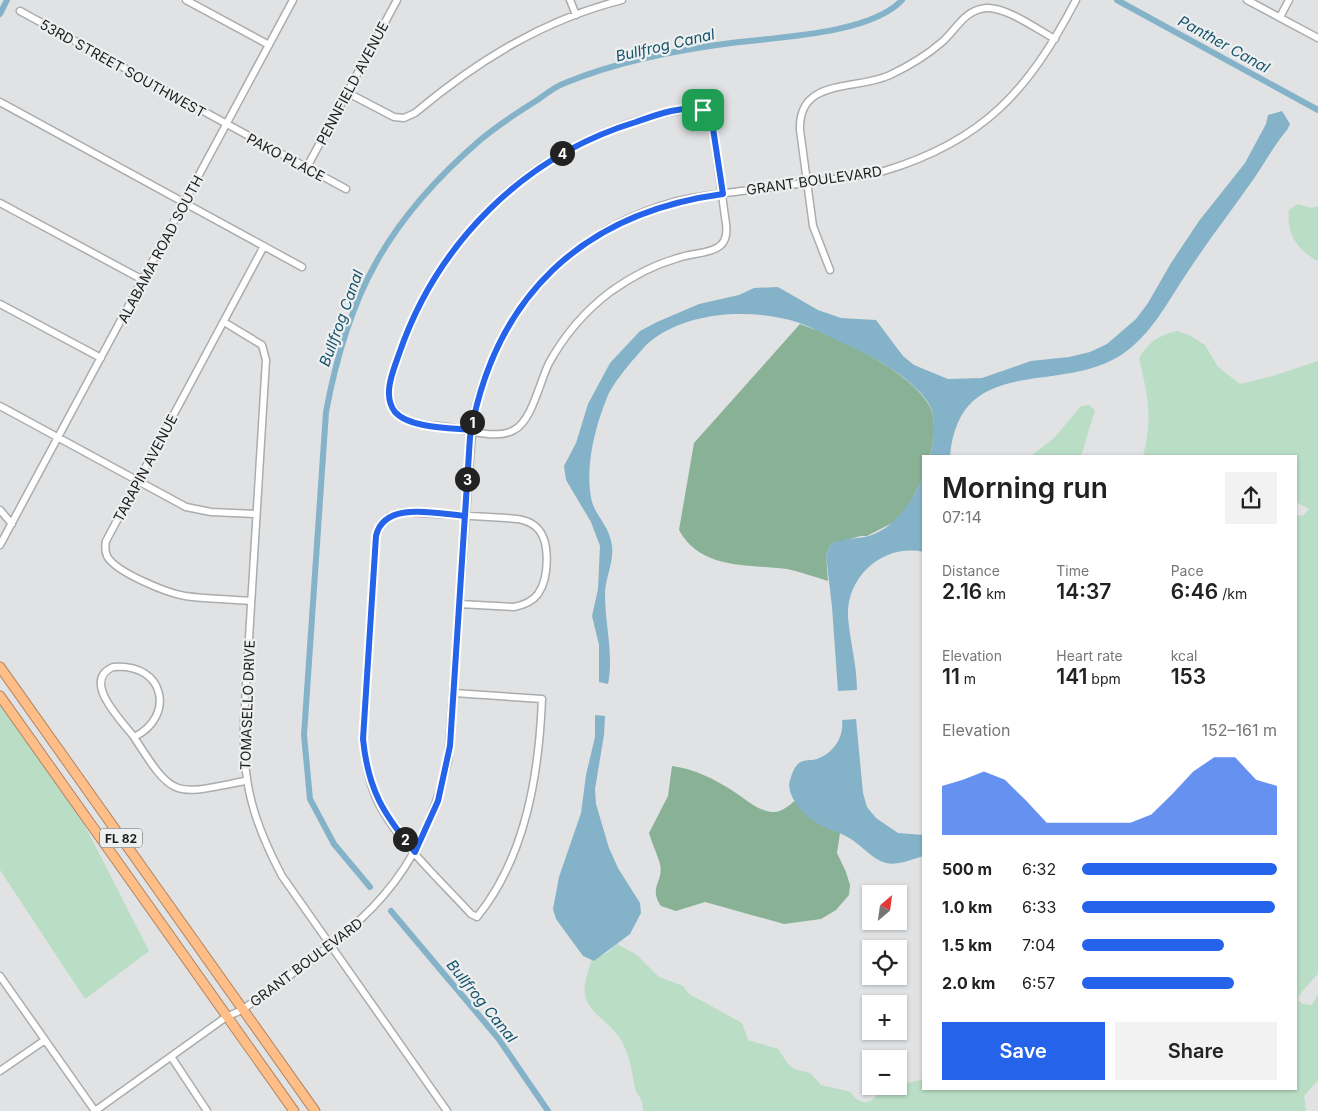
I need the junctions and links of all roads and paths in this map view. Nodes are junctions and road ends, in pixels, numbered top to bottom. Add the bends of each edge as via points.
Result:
1 (186, 0) edge
2 (294, 0) edge
3 (397, 0) edge
4 (570, 0) edge
5 (622, 0) edge
6 (1076, 0) edge
7 (1247, 0) edge
8 (1289, 0) edge
9 (20, 11) dead end
10 (576, 15) junction
11 (1280, 17) junction
12 (1318, 38) edge
13 (1055, 39) junction
14 (269, 45) junction
15 (348, 93) junction
16 (0, 102) edge
17 (226, 125) junction
18 (307, 167) junction
19 (808, 182) junction
20 (346, 189) dead end
21 (723, 194) junction
22 (0, 203) edge
23 (184, 203) junction
24 (264, 246) junction
25 (302, 267) dead end
26 (830, 270) dead end
27 (143, 280) junction
28 (0, 304) edge
29 (224, 322) junction
30 (101, 358) junction
31 (0, 406) edge
32 (471, 430) junction
33 (58, 437) junction
34 (138, 481) junction
35 (0, 510) edge
36 (255, 514) junction
37 (465, 516) junction
38 (12, 524) junction
39 (0, 545) edge
40 (250, 600) junction
41 (460, 604) junction
42 (0, 667) edge
43 (454, 693) junction
44 (0, 696) edge
45 (134, 737) junction
46 (245, 781) junction
47 (415, 852) junction
48 (330, 946) junction
49 (0, 976) edge
50 (242, 1010) junction
51 (226, 1016) junction
52 (45, 1040) junction
53 (172, 1058) junction
54 (0, 1070) edge
55 (95, 1111) edge
56 (208, 1111) edge
57 (294, 1111) edge
58 (315, 1111) edge
59 (447, 1111) edge

1 - 14 street
2 - 14 street, ALABAMA ROAD SOUTH
3 - 15 street, PENNFIELD AVENUE
4 - 10 street
5 - 10 street
6 - 13 street, GRANT BOULEVARD
7 - 11 street
8 - 11 street
9 - 17 street, 53RD STREET SOUTHWEST
10 - 15 street via 491,55 404,118 384,112
11 - 12 street
13 - 19 street, GRANT BOULEVARD via 1015,94 967,135 926,156 892,168
13 - 19 street via 1008,13 986,8 969,14 943,42 906,68 877,80 812,96 802,108 800,122
14 - 17 street, ALABAMA ROAD SOUTH
15 - 18 street, PENNFIELD AVENUE
16 - 23 street
17 - 18 street, PAKO PLACE
17 - 23 street, ALABAMA ROAD SOUTH
18 - 20 street, PAKO PLACE
19 - 21 street, GRANT BOULEVARD
19 - 26 street via 813,226
21 - 32 street, GRANT BOULEVARD via 677,201 637,215 593,238 554,269 522,305 500,339 482,384
21 - 32 street via 727,232 721,244 714,249 656,265 604,297 558,348 519,428 499,434
21 - 32 street via 712,122 710,116 696,109 650,117 583,142 526,177 492,206 452,251 420,304 403,342 389,391 392,407 403,418 420,424
22 - 27 street
23 - 24 street
23 - 27 street, ALABAMA ROAD SOUTH
24 - 25 street
24 - 29 street, TARAPIN AVENUE
27 - 30 street, ALABAMA ROAD SOUTH
28 - 30 street
29 - 34 street, TARAPIN AVENUE
29 - 36 street, TOMASELLO DRIVE via 255,338 265,352
30 - 33 street, ALABAMA ROAD SOUTH
31 - 33 street
32 - 37 street, GRANT BOULEVARD
33 - 34 street
33 - 38 street, ALABAMA ROAD SOUTH
34 - 36 street via 194,509
34 - 40 street, TARAPIN AVENUE via 106,541 106,555 110,561 140,579 183,595
35 - 38 street
36 - 40 street, TOMASELLO DRIVE
37 - 41 street, GRANT BOULEVARD
37 - 41 street via 529,522 544,539 546,560 541,589 531,601 514,607
37 - 47 street via 395,514 381,524 376,536 363,739 365,759 369,780 380,805
38 - 39 street, ALABAMA ROAD SOUTH
40 - 46 street, TOMASELLO DRIVE via 243,735
41 - 43 street, GRANT BOULEVARD
42 - 50 highway, FL 82
43 - 47 street, GRANT BOULEVARD via 450,746 442,788
43 - 47 street via 542,699 536,768 528,808 506,869 477,917
44 - 51 highway, FL 82
45 - 45 street via 101,692 99,683 102,675 113,667 137,669 156,684 159,700 156,715 147,728
45 - 46 street via 162,778 175,788 188,790
46 - 48 street, TOMASELLO DRIVE via 266,846 282,876
47 - 48 street, GRANT BOULEVARD via 381,901
48 - 50 street, GRANT BOULEVARD
48 - 59 street, TOMASELLO DRIVE
49 - 52 street
50 - 51 street, GRANT BOULEVARD
50 - 58 highway, FL 82
51 - 53 street, GRANT BOULEVARD
51 - 57 highway, FL 82
52 - 54 street
52 - 55 street
53 - 55 street, GRANT BOULEVARD
53 - 56 street

